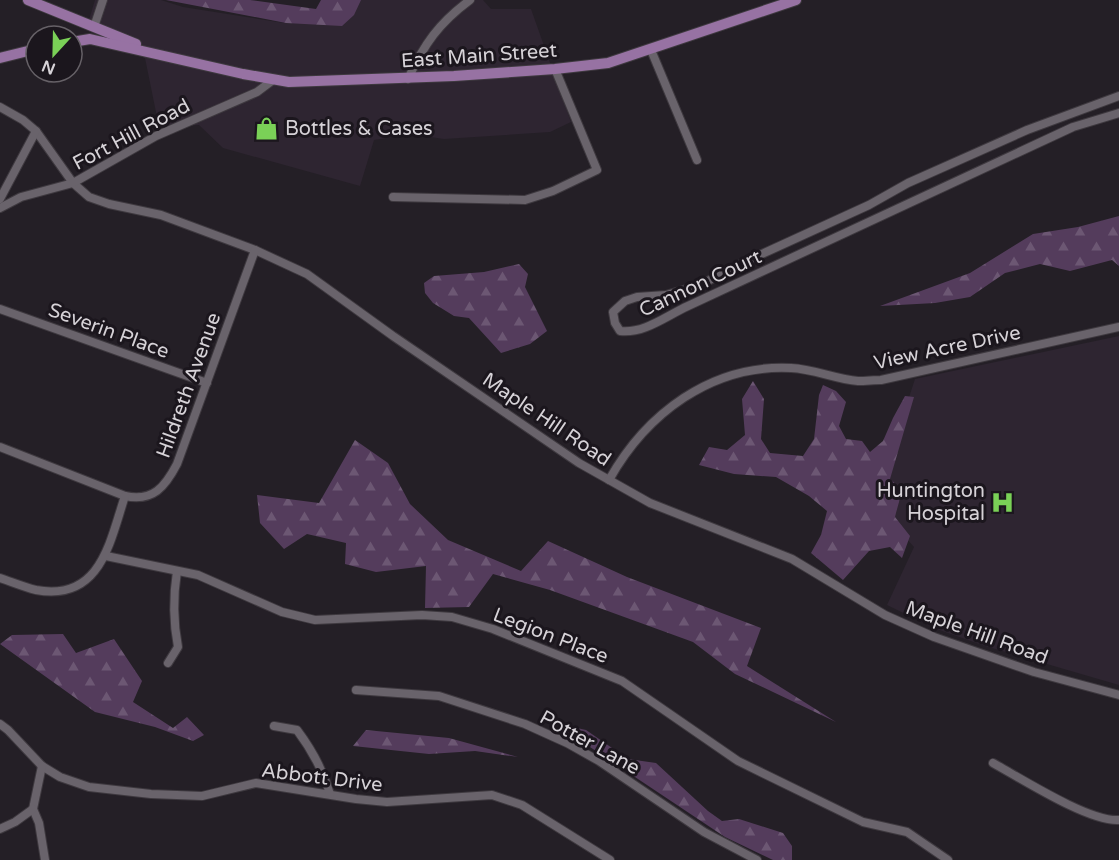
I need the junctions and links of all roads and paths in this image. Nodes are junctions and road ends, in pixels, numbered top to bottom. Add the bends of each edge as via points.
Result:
1 (28, 0) edge
2 (103, 0) edge
3 (470, 0) edge
4 (796, 0) edge
5 (94, 27) junction
6 (90, 39) junction
7 (84, 40) edge
8 (651, 50) junction
9 (24, 52) edge
10 (158, 53) junction
11 (0, 58) edge
12 (555, 69) junction
13 (408, 79) junction
14 (273, 80) junction
15 (1119, 96) edge
16 (0, 107) edge
17 (1086, 108) junction
18 (1119, 113) edge
19 (1092, 121) junction
20 (36, 132) junction
21 (1005, 140) junction
22 (1013, 155) junction
23 (697, 160) dead end
24 (73, 183) junction
25 (393, 197) dead end
26 (0, 199) edge
27 (877, 201) junction
28 (0, 208) edge
29 (885, 214) junction
30 (255, 250) junction
31 (736, 267) junction
32 (742, 281) junction
33 (0, 309) edge
34 (1119, 327) edge
35 (207, 383) junction
36 (0, 447) edge
37 (609, 480) junction
38 (125, 496) junction
39 (106, 556) junction
40 (177, 571) junction
41 (0, 578) edge
42 (168, 663) dead end
43 (356, 690) dead end
44 (1119, 695) edge
45 (0, 724) edge
46 (274, 726) dead end
47 (993, 763) dead end
48 (42, 766) junction
49 (330, 794) junction
50 (33, 809) junction
51 (1119, 820) edge
52 (0, 830) edge
53 (45, 860) edge
54 (610, 860) edge
55 (757, 860) edge
56 (947, 860) edge

1 - 5 main road, East Main Street
2 - 5 street
3 - 13 street via 435,30
4 - 8 main road, East Main Street
5 - 6 main road
5 - 10 main road, East Main Street
6 - 7 main road, East Main Street
6 - 10 main road, East Main Street
8 - 12 main road, East Main Street via 608,63
8 - 23 street
9 - 11 main road
10 - 14 main road, East Main Street
12 - 13 main road, East Main Street
12 - 25 street via 597,170 525,200
13 - 14 main road, East Main Street via 304,83
14 - 24 street, Fort Hill Road via 257,92 156,136
15 - 17 street, Cannon Court
16 - 20 street, Maple Hill Road
17 - 19 street
17 - 21 street, Cannon Court
18 - 19 street, Cannon Court
19 - 22 street, Cannon Court
20 - 24 street, Maple Hill Road
20 - 26 street
21 - 22 street
21 - 27 street, Cannon Court
22 - 29 street, Cannon Court
24 - 28 street, Fort Hill Road via 21,197
24 - 30 street, Maple Hill Road via 88,197 161,215
27 - 29 street
27 - 31 street, Cannon Court
29 - 32 street, Cannon Court
30 - 35 street, Hildreth Avenue
30 - 37 street, Maple Hill Road via 307,274
31 - 32 street
31 - 32 street, Cannon Court via 700,285 624,301 613,312 615,323 620,331 642,329
33 - 35 street, Severin Place
34 - 37 street, View Acre Drive via 881,380 858,381 790,368 734,375 683,397 655,418
35 - 38 street, Hildreth Avenue via 170,477 151,496
36 - 38 street
37 - 44 street, Maple Hill Road via 650,503 792,559 885,615 926,634 1034,672
38 - 39 street
39 - 40 street, Legion Place
39 - 41 street via 81,583 59,590 34,589
40 - 42 street via 173,604 178,647
40 - 56 street, Legion Place via 217,582 282,612 315,620 422,615 452,617 494,629 622,681 738,761 863,822 907,832
43 - 55 street, Potter Lane via 439,696 525,724 599,761 704,832
45 - 48 street, Abbott Drive
46 - 49 street via 297,730 324,773
47 - 51 street via 1080,810 1110,821
48 - 49 street, Abbott Drive via 88,787 151,794 202,796 256,783
48 - 50 street
49 - 54 street, Abbott Drive via 387,802 492,795 522,805
50 - 52 street
50 - 53 street

